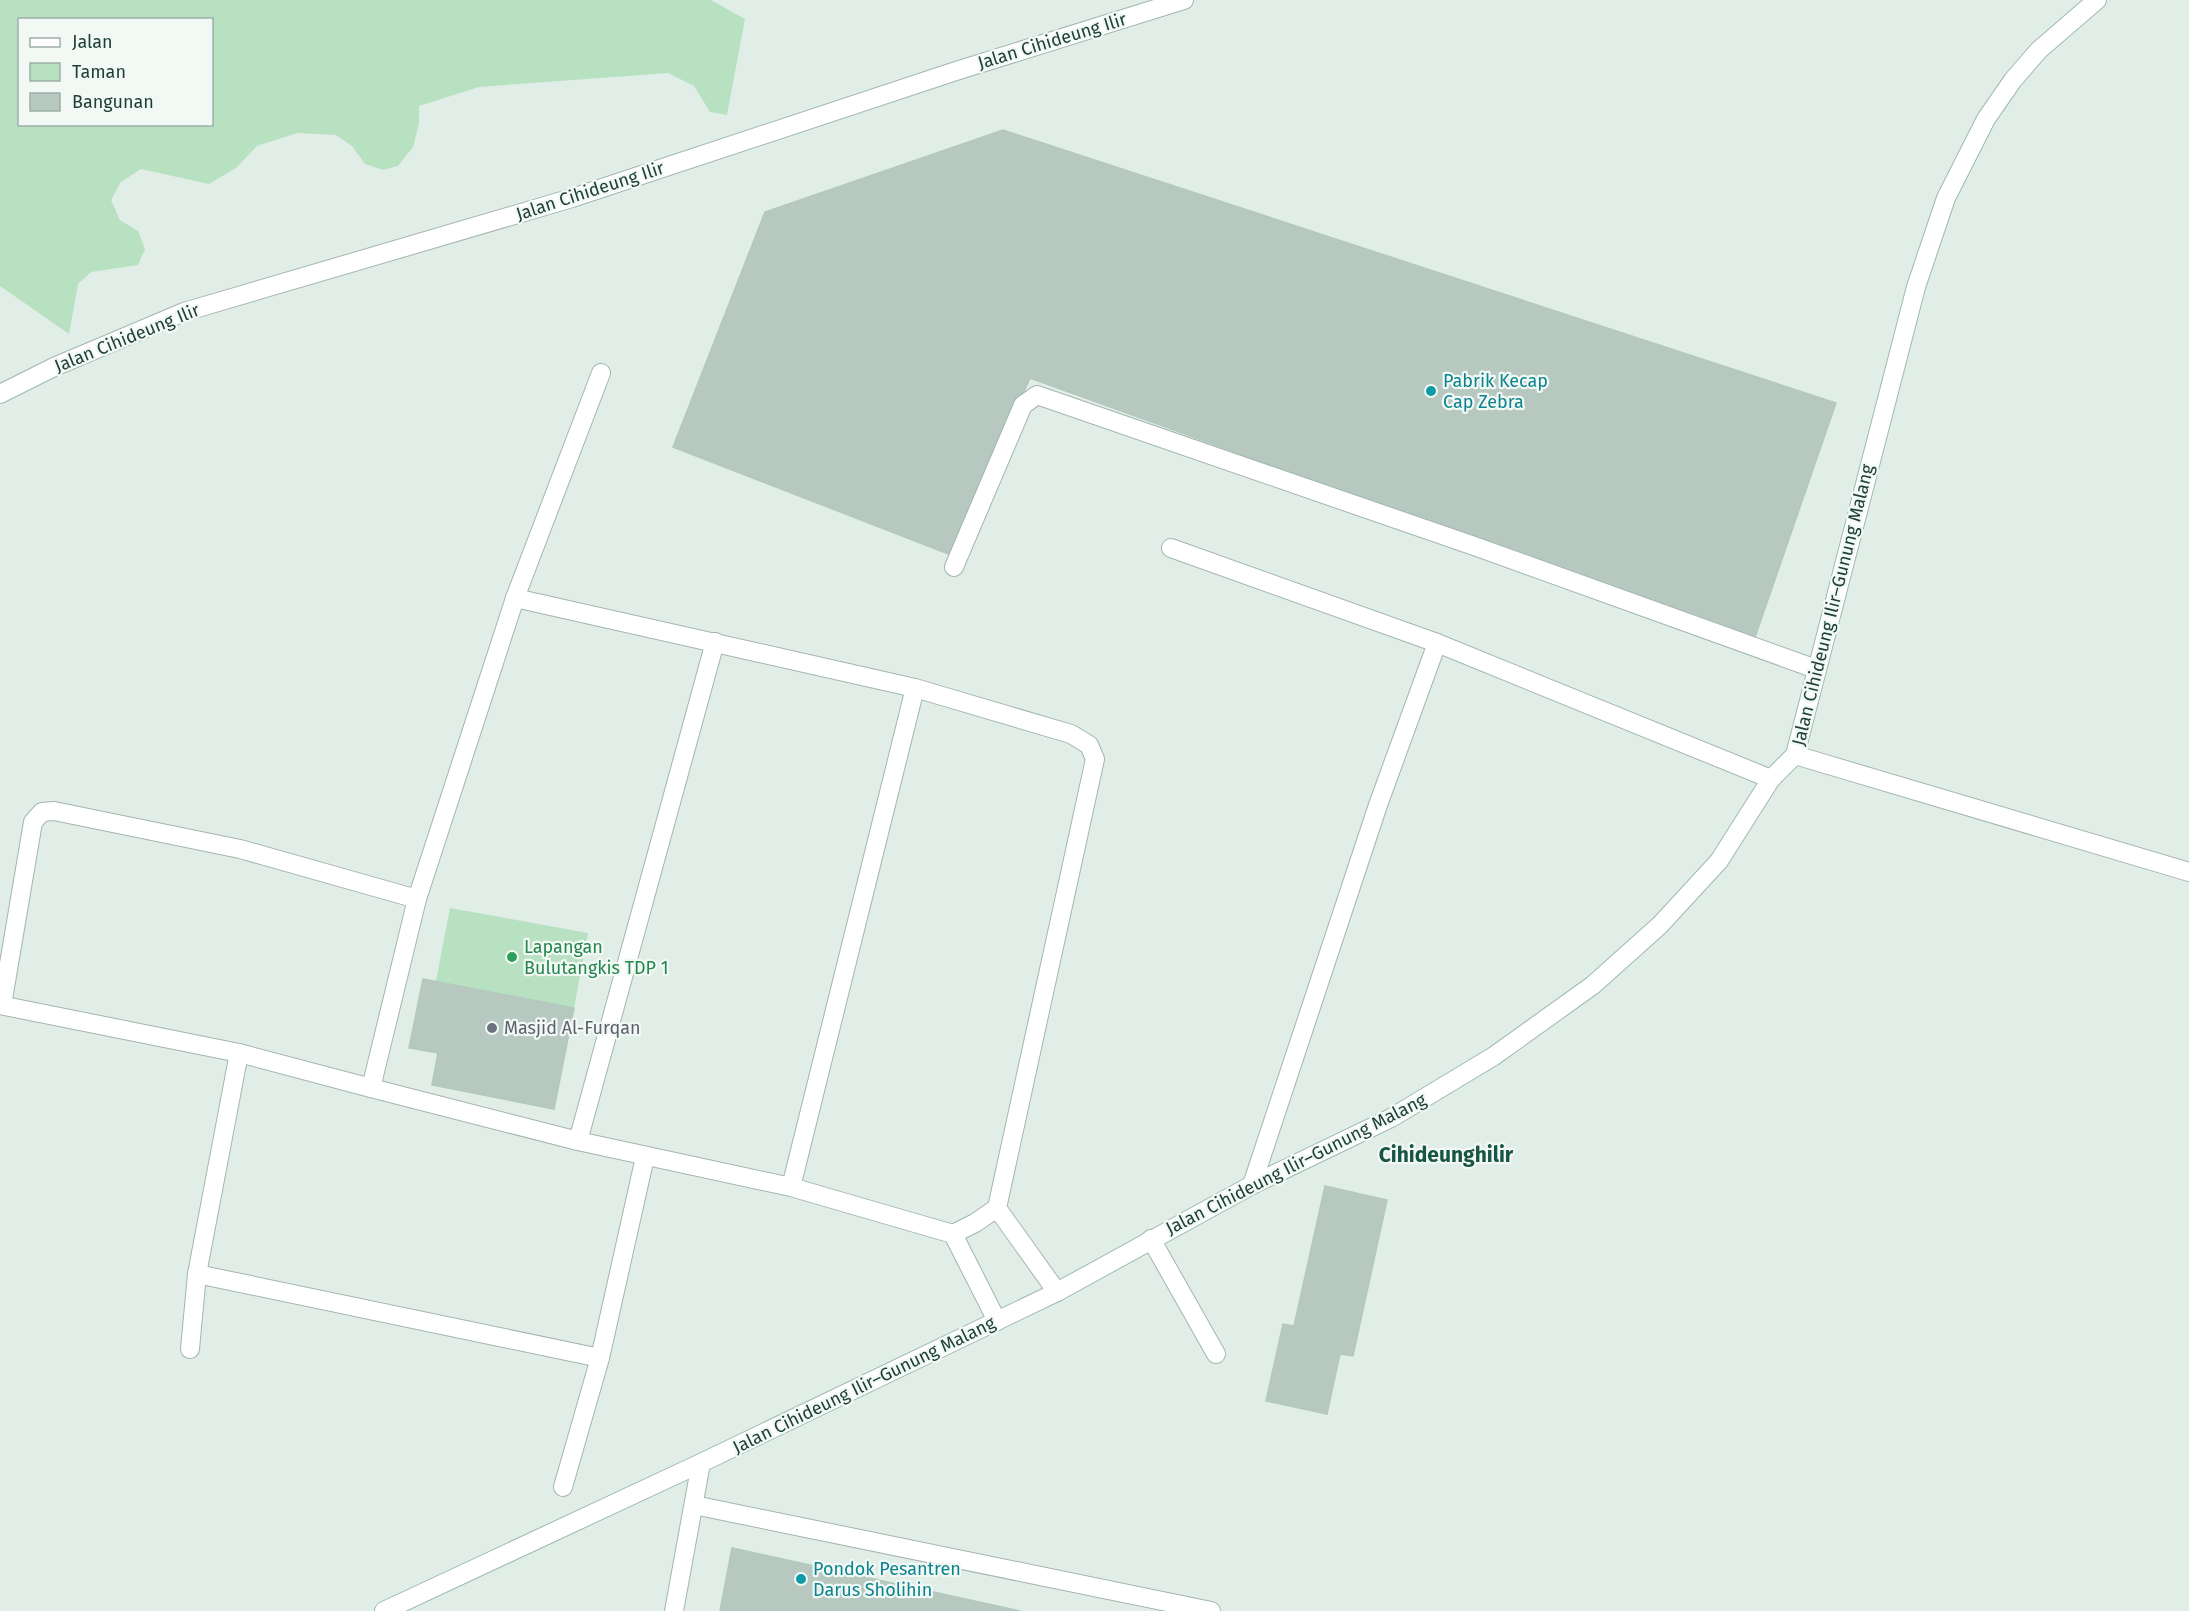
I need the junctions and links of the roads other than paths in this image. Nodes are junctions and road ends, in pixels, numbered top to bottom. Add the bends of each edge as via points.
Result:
1 (1184, 0) edge
2 (2097, 0) edge
3 (601, 373) dead end
4 (0, 394) edge
5 (1171, 548) dead end
6 (954, 567) dead end
7 (515, 598) junction
8 (715, 642) junction
9 (1437, 643) junction
10 (1816, 669) junction
11 (915, 687) junction
12 (1795, 755) junction
13 (1771, 779) junction
14 (2189, 872) edge
15 (417, 899) junction
16 (1, 1005) edge
17 (239, 1053) junction
18 (371, 1088) junction
19 (578, 1141) junction
20 (645, 1157) junction
21 (1252, 1185) junction
22 (791, 1187) junction
23 (997, 1208) junction
24 (953, 1234) junction
25 (1151, 1239) junction
26 (197, 1274) junction
27 (1057, 1292) junction
28 (997, 1322) junction
29 (190, 1349) dead end
30 (1216, 1354) dead end
31 (600, 1358) junction
32 (701, 1463) junction
33 (563, 1487) dead end
34 (694, 1505) junction
35 (384, 1611) edge
36 (674, 1611) edge
37 (1211, 1611) edge

1 - 4 street, Jalan Cihideung Ilir via 572,198 184,312
2 - 10 street, Jalan Cihideung Ilir–Gunung Malang via 2040,50 2013,80 1986,119 1946,198 1916,287
3 - 7 street
5 - 9 street
6 - 10 street via 1023,405 1037,395
7 - 8 street
7 - 15 street
8 - 11 street
8 - 19 street
9 - 13 street
9 - 21 street via 1378,805
10 - 12 street, Jalan Cihideung Ilir–Gunung Malang
11 - 22 street
11 - 23 street via 1071,734 1089,745 1095,759
12 - 13 street, Jalan Cihideung Ilir–Gunung Malang
12 - 14 street
13 - 21 street, Jalan Cihideung Ilir–Gunung Malang via 1719,861 1660,925 1593,985 1494,1056 1391,1118
15 - 16 street via 240,849 54,811 42,812 33,822
15 - 18 street
16 - 17 street
17 - 18 street
17 - 26 street
18 - 19 street
19 - 20 street
20 - 22 street
20 - 31 street
21 - 25 street, Jalan Cihideung Ilir–Gunung Malang
22 - 24 street
23 - 24 street
23 - 27 street
24 - 28 street
25 - 27 street, Jalan Cihideung Ilir–Gunung Malang
25 - 30 street
26 - 29 street
26 - 31 street
27 - 28 street, Jalan Cihideung Ilir–Gunung Malang
28 - 32 street, Jalan Cihideung Ilir–Gunung Malang
31 - 33 street
32 - 34 street
32 - 35 street, Jalan Cihideung Ilir–Gunung Malang
34 - 36 street
34 - 37 street

